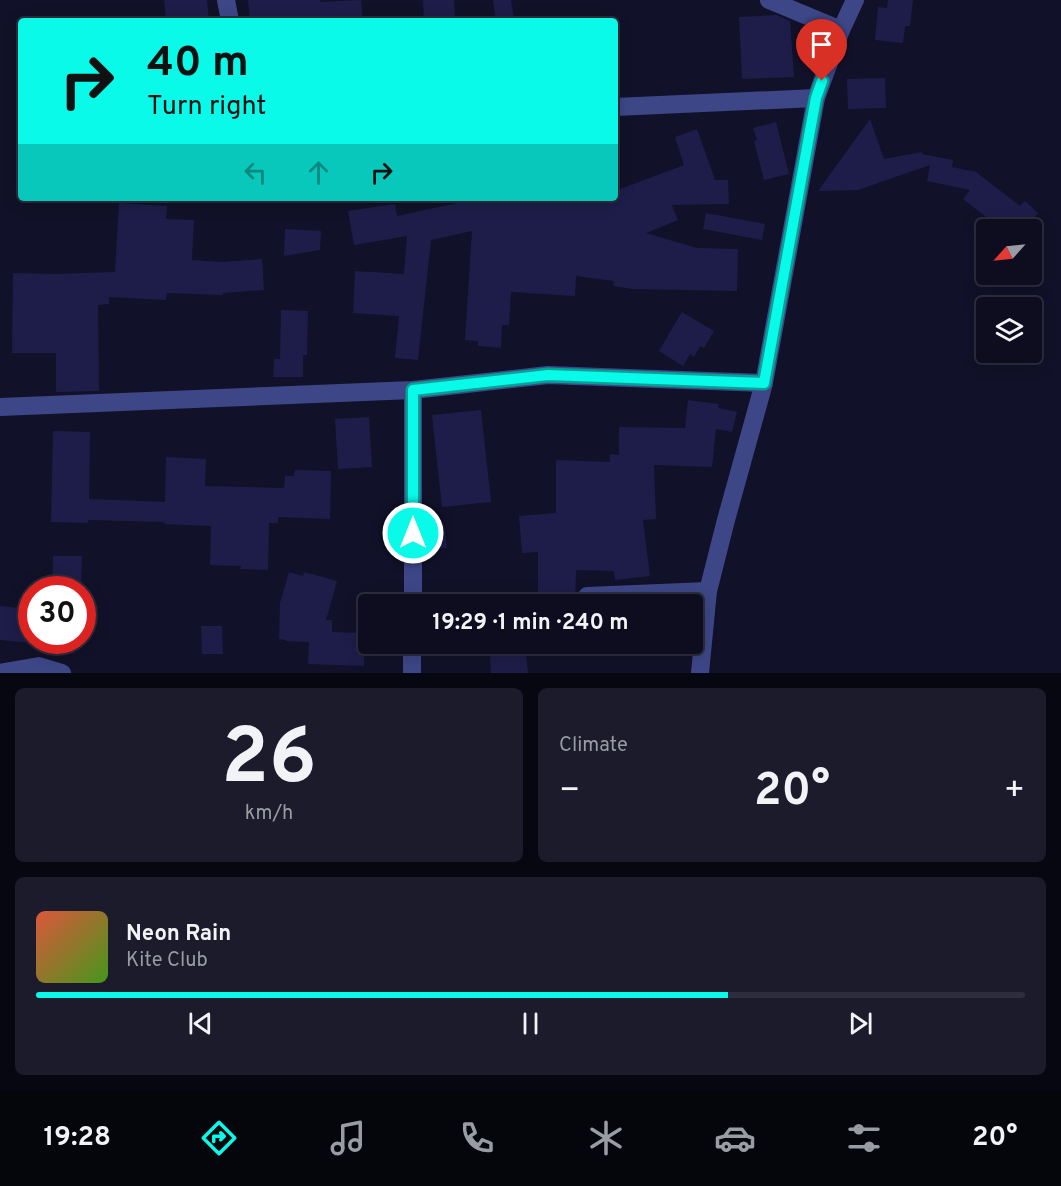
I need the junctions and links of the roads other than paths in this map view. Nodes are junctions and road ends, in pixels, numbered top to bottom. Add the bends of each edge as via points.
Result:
1 (226, 0) edge
2 (769, 0) edge
3 (855, 0) edge
4 (229, 18) edge
5 (841, 30) junction
6 (816, 98) junction
7 (618, 107) edge
8 (764, 383) junction
9 (413, 390) junction
10 (0, 407) edge
11 (708, 591) junction
12 (412, 594) edge
13 (635, 594) edge
14 (412, 654) edge
15 (0, 673) edge
16 (62, 673) edge
17 (412, 673) edge
18 (700, 673) edge

1 - 4 street
2 - 5 street
3 - 5 street
5 - 6 street
6 - 7 street
6 - 8 street
8 - 9 street via 548,375
8 - 11 street
9 - 10 street
9 - 12 street
11 - 13 street
11 - 18 street
14 - 17 street
15 - 16 street via 39,666

